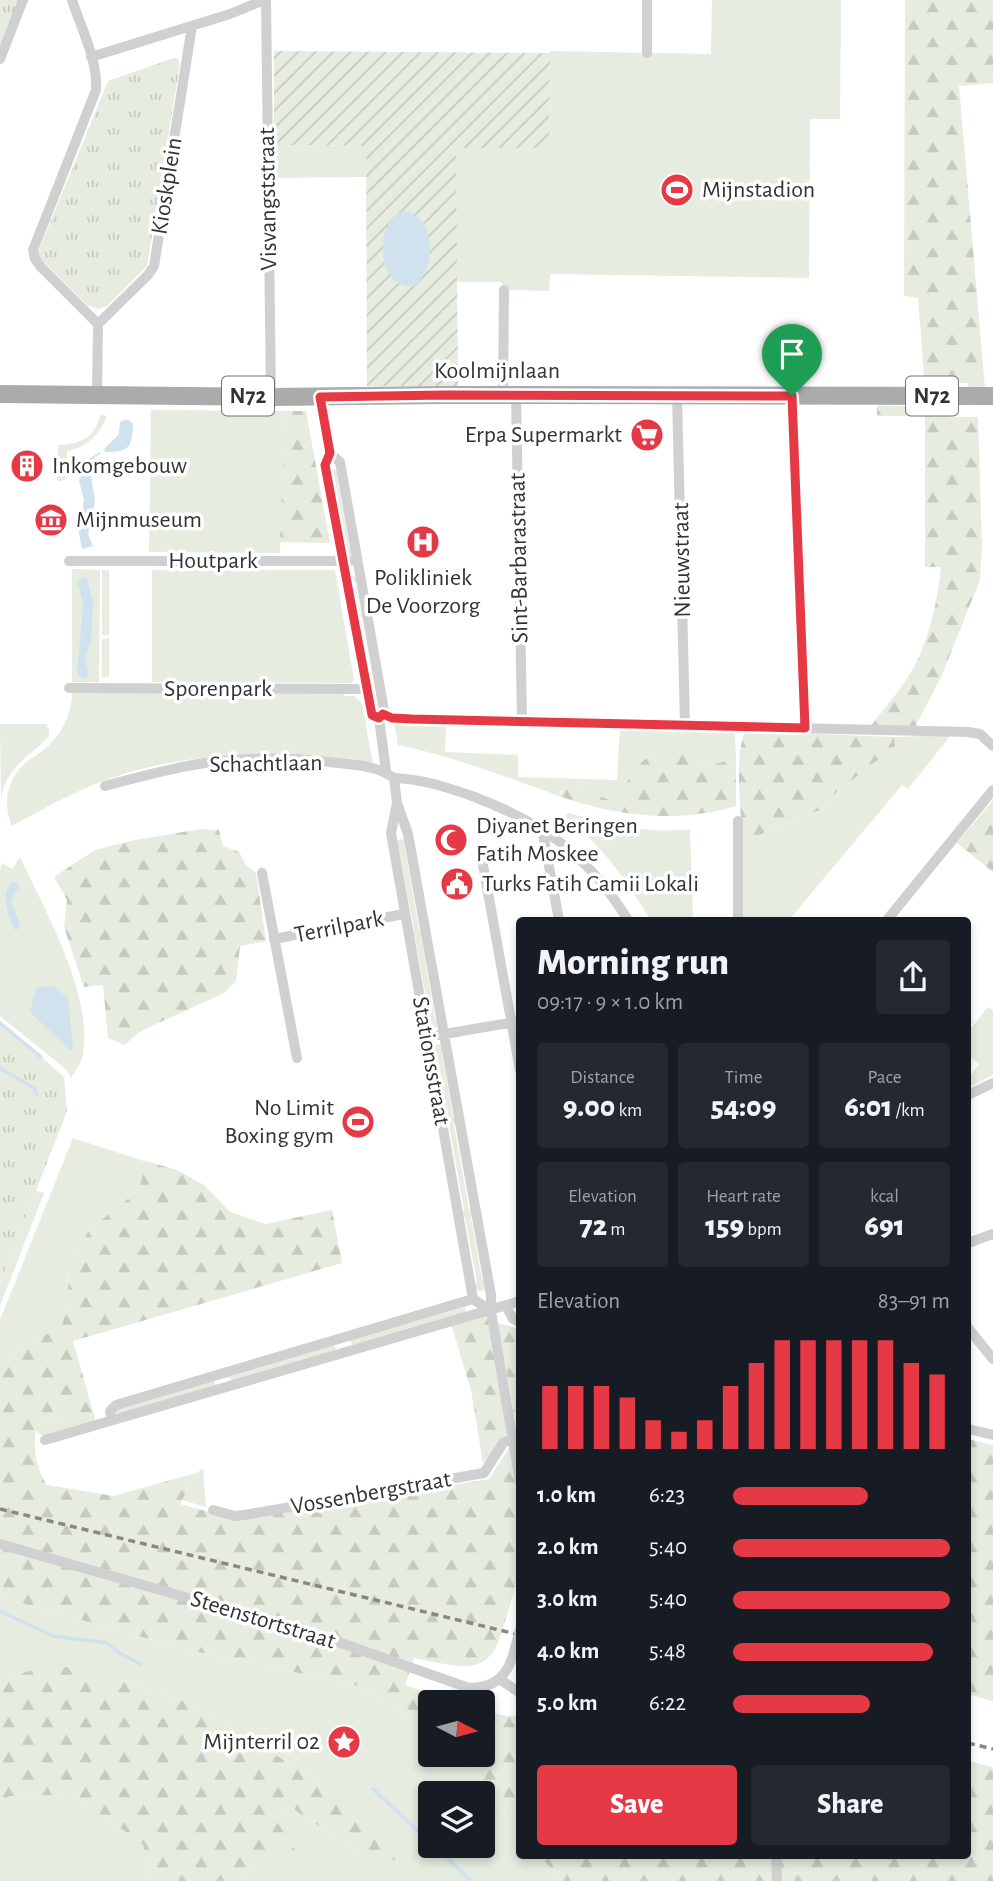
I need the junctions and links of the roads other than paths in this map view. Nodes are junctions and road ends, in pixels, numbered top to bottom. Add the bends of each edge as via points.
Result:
1 (23, 0) edge
2 (72, 0) edge
3 (265, 0) edge
4 (647, 0) edge
5 (192, 26) junction
6 (647, 53) dead end
7 (91, 57) junction
8 (0, 59) edge
9 (504, 290) dead end
10 (98, 324) junction
11 (0, 394) edge
12 (97, 394) junction
13 (510, 395) junction
14 (677, 396) junction
15 (792, 396) junction
16 (993, 396) edge
17 (271, 397) junction
18 (320, 397) junction
19 (330, 453) junction
20 (69, 561) dead end
21 (344, 561) junction
22 (358, 562) junction
23 (69, 688) dead end
24 (366, 689) junction
25 (381, 716) junction
26 (522, 720) junction
27 (685, 724) junction
28 (805, 728) junction
29 (993, 746) edge
30 (390, 774) junction
31 (105, 786) dead end
32 (993, 790) edge
33 (397, 803) junction
34 (738, 821) dead end
35 (543, 834) dead end
36 (481, 854) dead end
37 (262, 873) dead end
38 (404, 914) junction
39 (558, 917) edge
40 (626, 917) edge
41 (738, 917) edge
42 (889, 917) edge
43 (274, 939) junction
44 (516, 1021) edge
45 (443, 1035) junction
46 (426, 1038) junction
47 (297, 1058) dead end
48 (993, 1083) edge
49 (971, 1094) edge
50 (993, 1234) edge
51 (971, 1242) edge
52 (473, 1299) junction
53 (516, 1302) edge
54 (506, 1306) junction
55 (491, 1311) junction
56 (516, 1320) edge
57 (971, 1332) edge
58 (342, 1338) junction
59 (346, 1352) junction
60 (993, 1359) edge
61 (221, 1374) junction
62 (225, 1387) junction
63 (112, 1420) junction
64 (971, 1430) edge
65 (993, 1435) edge
66 (513, 1438) junction
67 (45, 1440) dead end
68 (516, 1457) edge
69 (213, 1510) dead end
70 (0, 1544) edge
71 (516, 1644) edge
72 (501, 1680) junction
73 (516, 1690) edge
74 (776, 1859) edge
75 (777, 1881) edge

1 - 8 street
2 - 7 street
3 - 5 street
3 - 17 street, Visvangststraat
4 - 6 street
5 - 7 street
5 - 10 street, Kioskplein via 154,266
7 - 10 street via 96,90 33,250 41,267
9 - 13 street, Sint-Barbarastraat
10 - 12 street
11 - 12 main road, Koolmijnlaan / N72
12 - 17 main road, Koolmijnlaan / N72
13 - 14 main road, Koolmijnlaan / N72
13 - 18 main road, Koolmijnlaan / N72
13 - 26 street, Sint-Barbarastraat
14 - 15 main road, Koolmijnlaan / N72
14 - 27 street, Nieuwstraat
15 - 16 main road, Koolmijnlaan / N72
15 - 28 street
17 - 18 main road, Koolmijnlaan / N72
18 - 19 street, Stationsstraat
19 - 21 street, Stationsstraat via 325,465
19 - 22 street, Stationsstraat via 340,462
20 - 21 street, Houtpark
21 - 22 street, Houtpark
21 - 24 street, Stationsstraat
22 - 25 street, Stationsstraat
23 - 24 street, Sporenpark
24 - 25 street, Stationsstraat via 370,711 374,717
25 - 26 street
25 - 30 street, Stationsstraat
26 - 27 street
27 - 28 street
28 - 29 street via 968,732 980,734
30 - 31 street, Schachtlaan via 290,758 251,759 192,765
30 - 33 street, Stationsstraat
30 - 40 street, Schachtlaan via 453,789 536,824 572,851
32 - 42 street
33 - 38 street, Stationsstraat via 391,833
33 - 45 street, Stationsstraat via 408,834
34 - 41 street
35 - 39 street
36 - 44 street
37 - 43 street, Terrilpark
38 - 43 street, Terrilpark
38 - 46 street, Stationsstraat
43 - 47 street, Terrilpark
44 - 45 street
45 - 46 street
45 - 55 street, Stationsstraat
46 - 52 street, Stationsstraat
48 - 49 street
50 - 51 street
52 - 55 street
52 - 58 street
53 - 54 street
54 - 55 street
54 - 56 street
55 - 59 street
55 - 66 street, Stationsstraat
57 - 60 street
58 - 59 street
58 - 61 street
59 - 62 street
61 - 62 street
61 - 63 street via 116,1405 110,1411
62 - 63 street
63 - 67 street
64 - 65 street
66 - 68 street, Stationsstraat
66 - 69 street, Vossenbergstraat via 503,1443 484,1473 244,1515
70 - 72 street, Steenstortstraat via 321,1636 461,1686 479,1688
71 - 72 street, bridge
72 - 73 street
74 - 75 street

